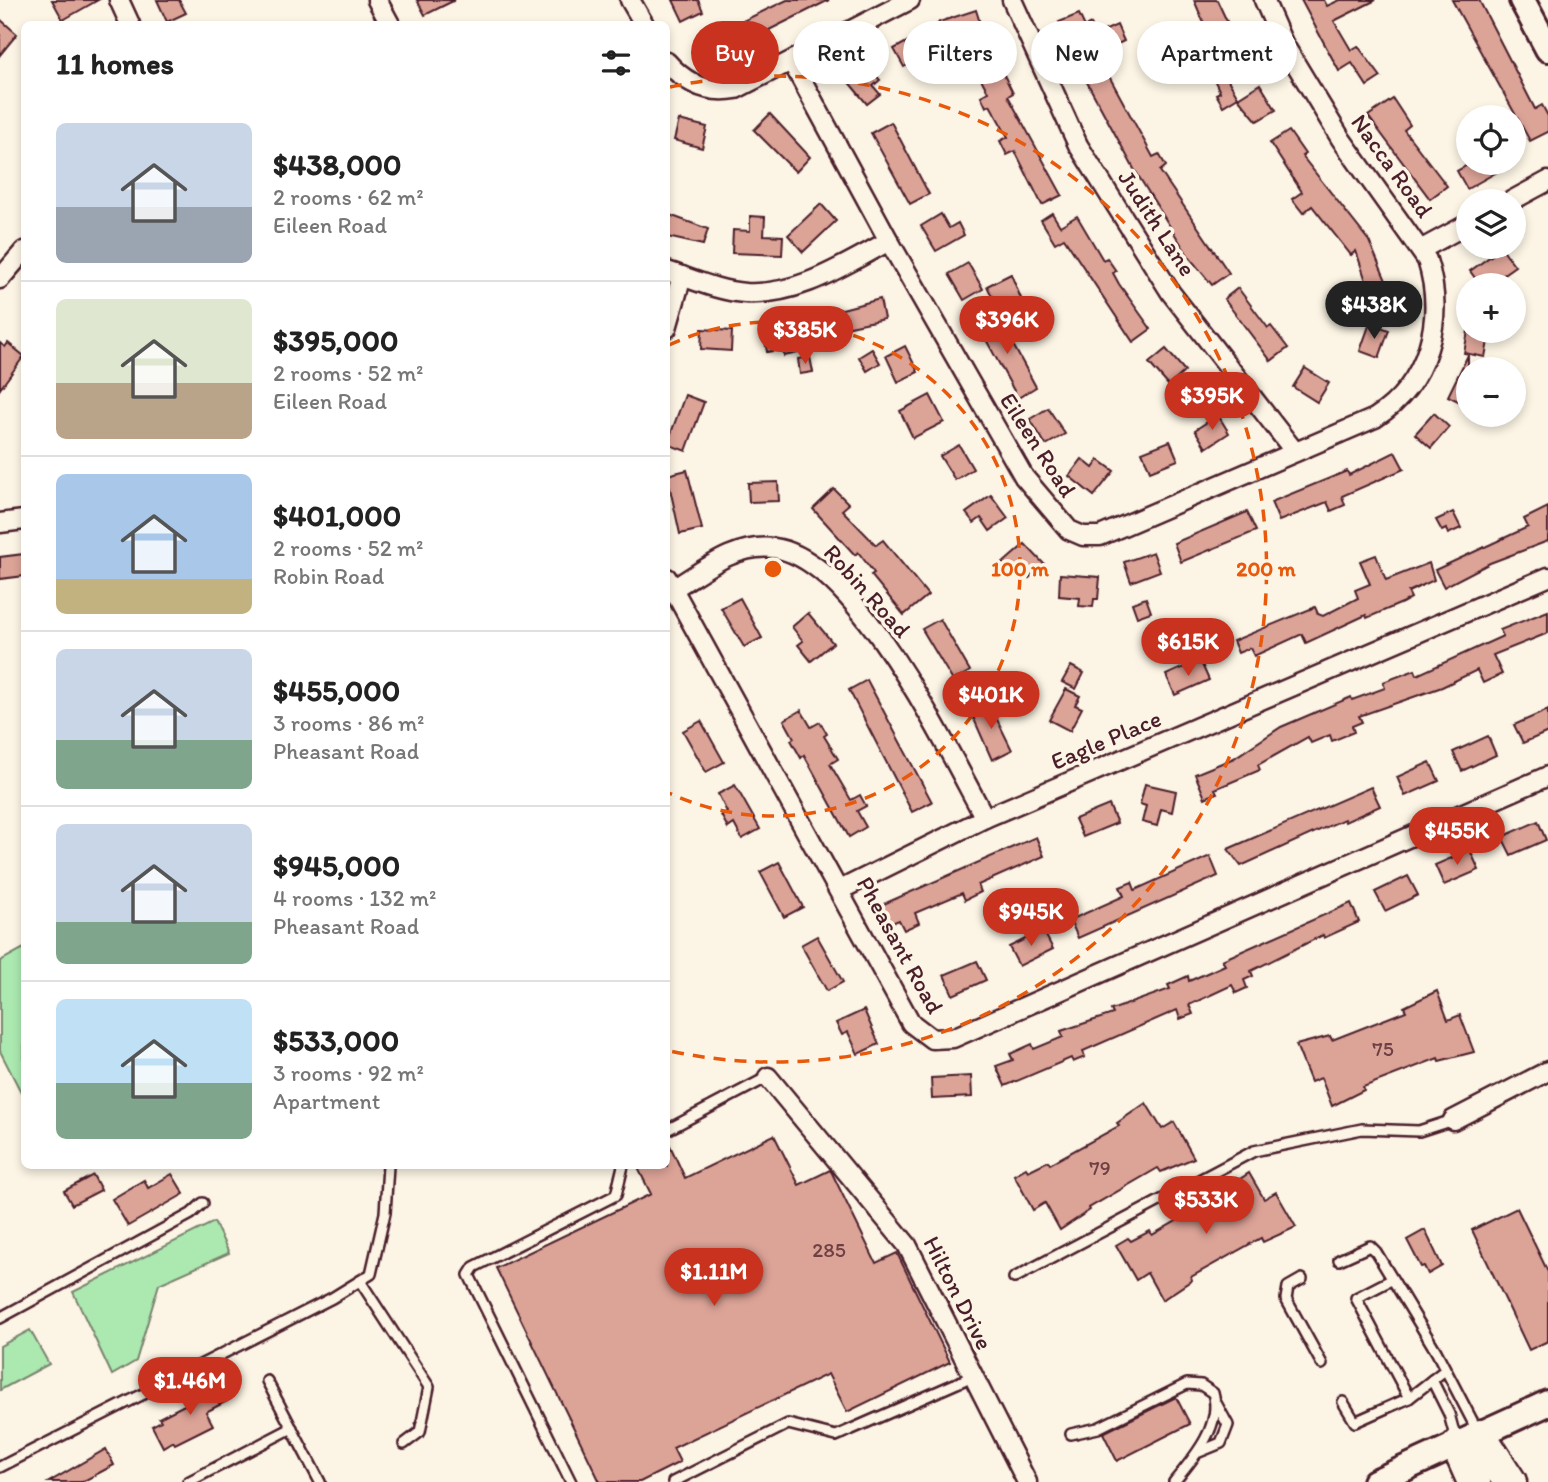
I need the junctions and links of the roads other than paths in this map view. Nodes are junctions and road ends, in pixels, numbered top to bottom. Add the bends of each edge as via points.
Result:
1 (119, 0) edge
2 (377, 0) edge
3 (630, 0) edge
4 (910, 0) edge
5 (1012, 0) edge
6 (1264, 0) edge
7 (1522, 0) edge
8 (129, 21) edge
9 (388, 21) edge
10 (642, 21) edge
11 (1548, 49) edge
12 (792, 62) junction
13 (670, 66) edge
14 (1548, 181) edge
15 (1526, 193) edge
16 (1456, 231) edge
17 (890, 241) junction
18 (1422, 249) junction
19 (21, 254) edge
20 (674, 274) edge
21 (0, 279) edge
22 (670, 305) edge
23 (1295, 452) junction
24 (21, 520) edge
25 (0, 523) edge
26 (1548, 577) edge
27 (670, 583) edge
28 (1548, 776) edge
29 (985, 818) junction
30 (840, 890) junction
31 (1548, 1071) edge
32 (768, 1077) joint
33 (1453, 1120) joint
34 (670, 1128) edge
35 (388, 1169) edge
36 (622, 1169) edge
37 (202, 1203) dead end
38 (1339, 1260) dead end
39 (1014, 1278) dead end
40 (1302, 1279) dead end
41 (1391, 1280) junction
42 (360, 1281) junction
43 (0, 1318) edge
44 (1322, 1364) dead end
45 (1445, 1370) junction
46 (973, 1376) junction
47 (267, 1381) dead end
48 (1432, 1381) junction
49 (1409, 1398) junction
50 (1343, 1402) dead end
51 (1216, 1403) junction
52 (1548, 1403) edge
53 (292, 1427) junction
54 (1071, 1434) dead end
55 (1469, 1441) junction
56 (404, 1444) dead end
57 (1198, 1453) junction
58 (0, 1467) edge
59 (188, 1482) edge
60 (320, 1482) edge
61 (571, 1482) edge
62 (673, 1482) edge
63 (1027, 1482) edge
64 (1174, 1482) edge
65 (1375, 1482) edge
66 (1474, 1482) edge
67 (1510, 1482) edge

1 - 8 street
2 - 9 street
3 - 10 street
4 - 12 street
5 - 23 street, Judith Lane via 1078,145 1171,293
6 - 18 street, Nacca Road via 1283,43 1341,139
7 - 11 main road
12 - 13 street via 723,91 691,83
12 - 17 street, Eileen Road
14 - 15 street
16 - 18 street
17 - 20 street via 818,279 768,291 733,291
17 - 23 street, Eileen Road via 1024,477 1069,530 1083,536 1108,534
18 - 23 street, Eileen Road via 1431,271 1434,312 1426,356 1415,381 1400,400 1375,418
19 - 21 street
20 - 22 street
24 - 25 street
26 - 29 street, Eagle Place
27 - 29 street, Robin Road via 727,555 758,548 789,551 817,566 867,621 902,669
27 - 30 street, Pheasant Road
28 - 30 street, Pheasant Road via 953,1038 932,1039 911,1023
29 - 30 street, Eagle Place
31 - 33 street
32 - 34 lane
32 - 46 street, Hilton Drive via 908,1245
33 - 39 lane via 1419,1132 1362,1129 1254,1151
35 - 42 lane via 385,1213 374,1262 371,1274
36 - 61 lane via 616,1195 474,1267 469,1275
37 - 43 lane via 191,1214
38 - 41 lane via 1370,1246
40 - 44 lane via 1288,1287 1286,1299
41 - 45 lane
41 - 49 lane via 1356,1298
42 - 56 lane via 429,1387 420,1432
42 - 58 lane
45 - 48 lane
45 - 55 lane
46 - 62 lane via 836,1436 788,1424
46 - 63 street, Hilton Drive
47 - 53 lane
48 - 49 lane
48 - 55 lane
49 - 50 lane via 1355,1422
51 - 54 lane via 1213,1393 1201,1385 1187,1384 1098,1428
51 - 57 lane
51 - 57 lane via 1228,1425 1222,1443
52 - 55 main road
53 - 59 lane
53 - 60 lane
55 - 65 main road
55 - 66 highway
55 - 67 highway
57 - 64 lane

